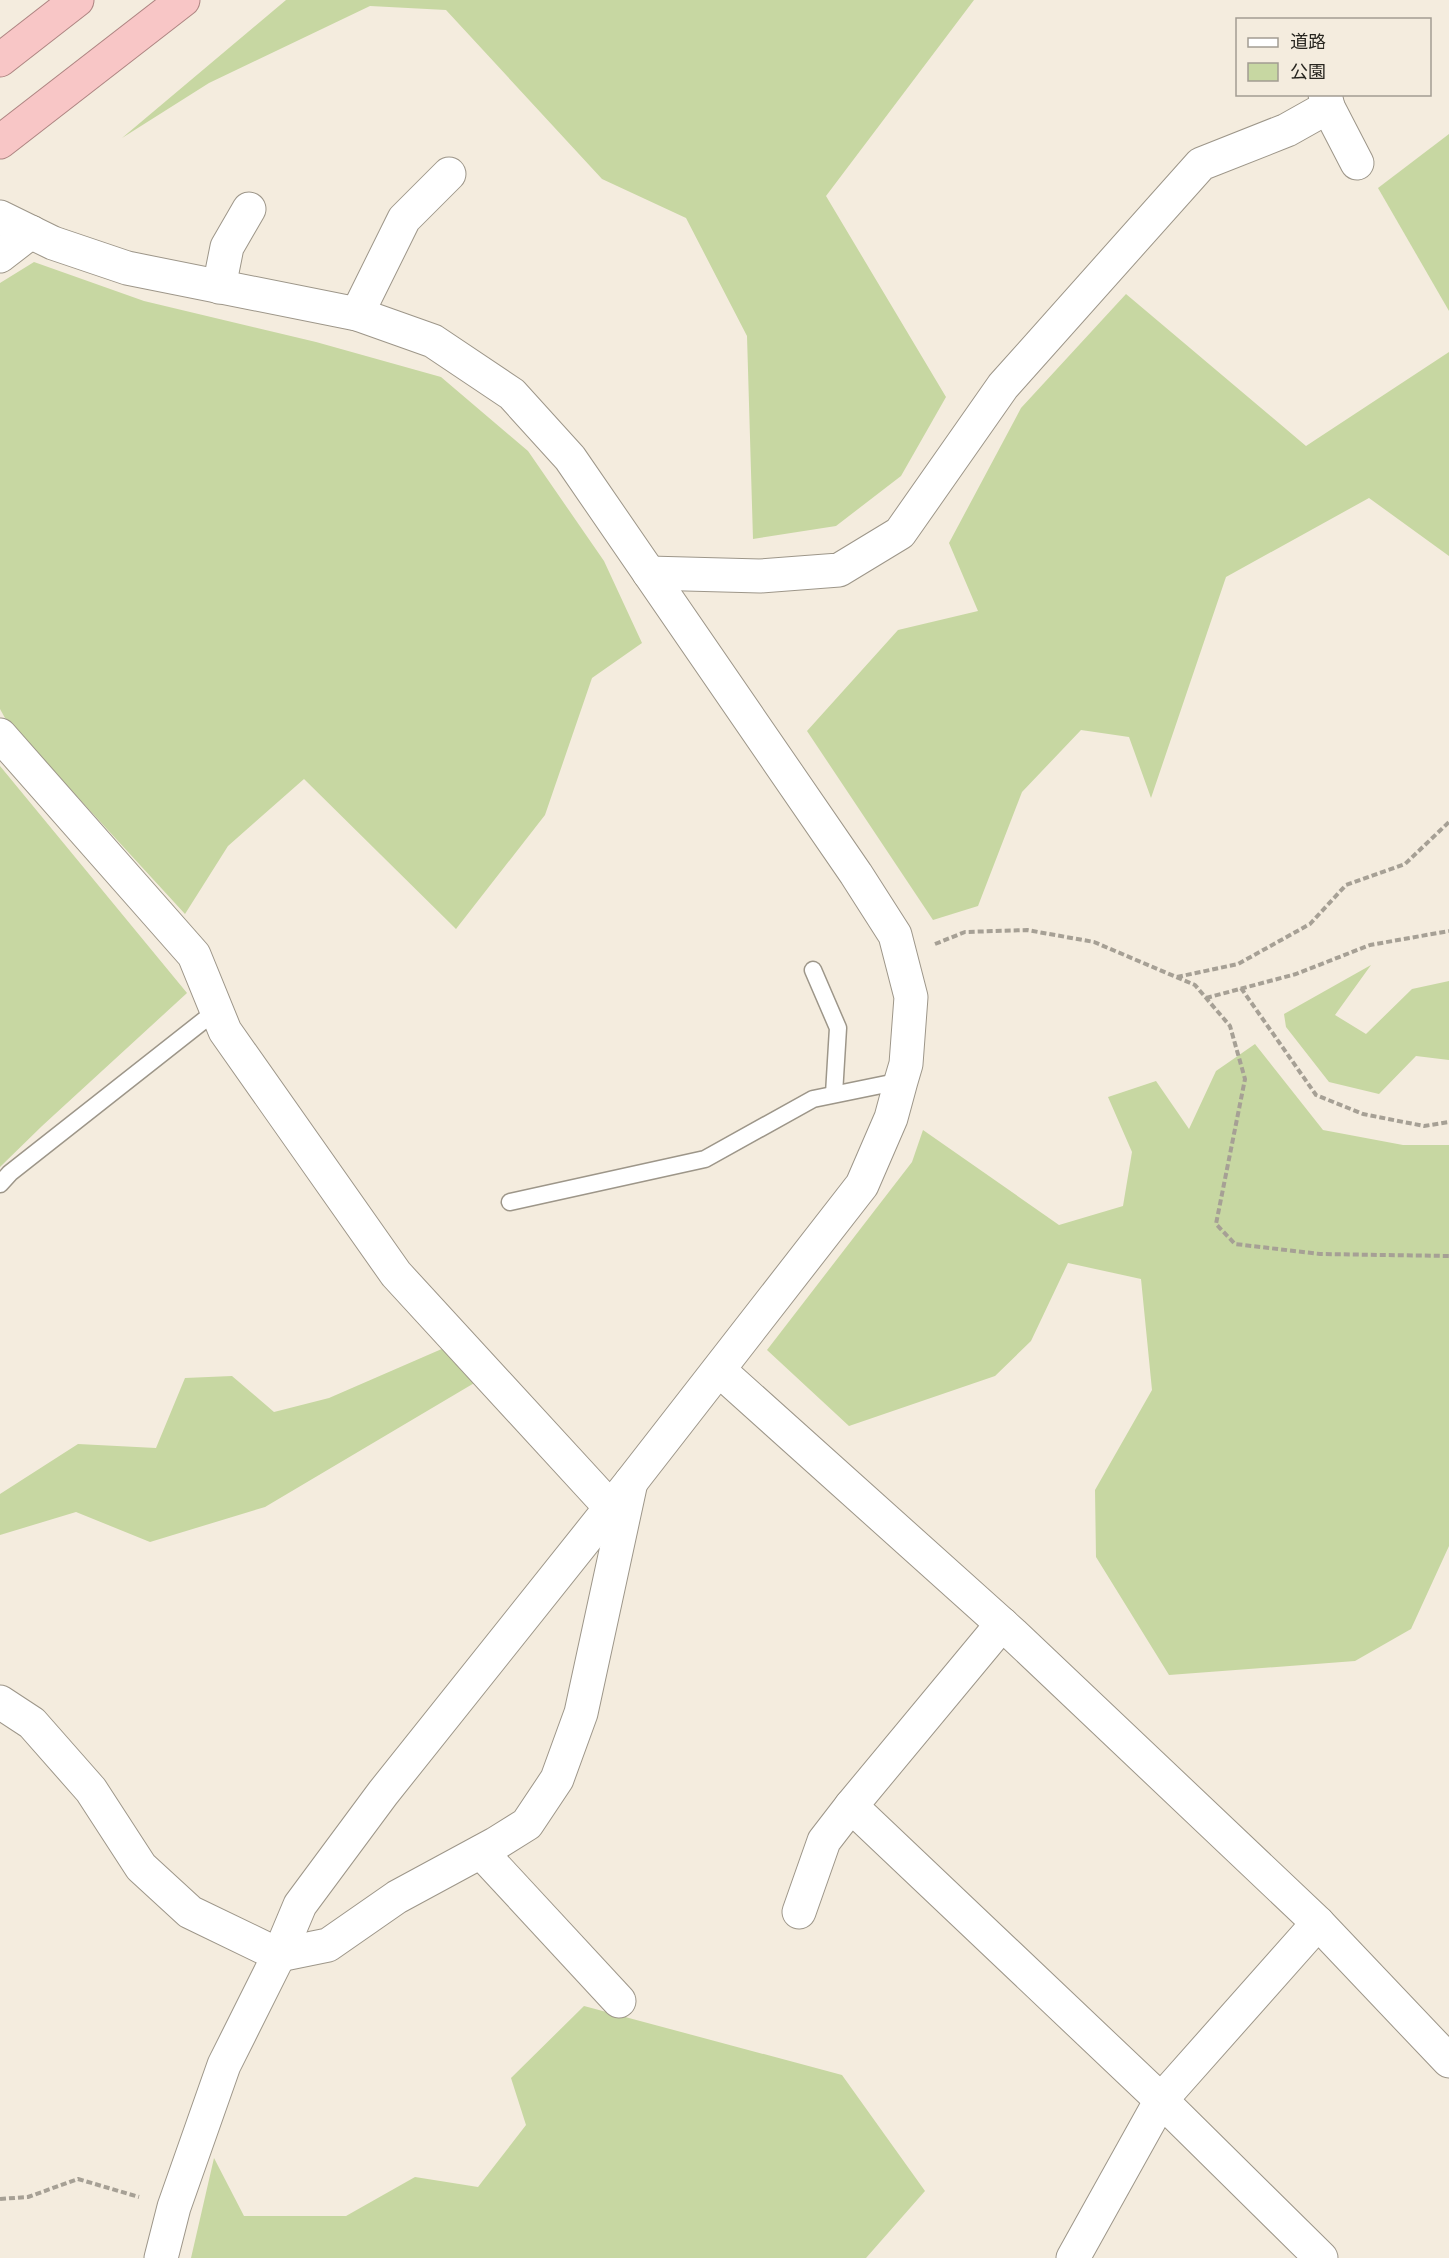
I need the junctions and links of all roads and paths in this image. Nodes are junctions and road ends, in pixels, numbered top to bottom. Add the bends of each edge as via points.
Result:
1 (77, 0) edge
2 (183, 0) edge
3 (0, 60) edge
4 (1327, 101) edge
5 (0, 142) edge
6 (1357, 163) dead end
7 (449, 174) dead end
8 (249, 209) dead end
9 (0, 217) edge
10 (31, 232) junction
11 (0, 256) edge
12 (219, 287) junction
13 (357, 314) junction
14 (649, 573) junction
15 (0, 735) edge
16 (1449, 822) edge
17 (1449, 931) edge
18 (901, 957) junction
19 (813, 970) dead end
20 (1177, 977) junction
21 (1241, 988) junction
22 (1206, 998) junction
23 (216, 1010) junction
24 (901, 1081) junction
25 (834, 1094) junction
26 (1449, 1122) edge
27 (0, 1184) edge
28 (510, 1202) dead end
29 (1449, 1256) edge
30 (719, 1370) junction
31 (632, 1482) junction
32 (610, 1508) junction
33 (1002, 1624) junction
34 (0, 1702) edge
35 (851, 1806) junction
36 (481, 1852) junction
37 (799, 1912) dead end
38 (1318, 1923) junction
39 (279, 1955) junction
40 (619, 2001) dead end
41 (1449, 2061) edge
42 (1161, 2100) junction
43 (0, 2199) edge
44 (174, 2207) junction
45 (161, 2258) edge
46 (1074, 2258) edge
47 (1321, 2258) edge

1 - 3 highway
2 - 5 highway
4 - 6 street
4 - 14 street via 1287,130 1201,164 1003,386 900,533 839,570 760,576
7 - 13 street via 404,219
8 - 12 street via 227,247
9 - 10 street
10 - 11 street
10 - 12 street via 127,268
12 - 13 street
13 - 14 street via 433,341 512,394 570,458
14 - 18 street via 856,874 895,934
15 - 23 street via 194,955
16 - 20 path via 1404,864 1346,885 1310,924 1238,964
17 - 21 path via 1370,945 1296,974
18 - 20 path via 965,932 1026,930 1094,942
18 - 24 street via 911,997
19 - 25 lane via 838,1028
20 - 22 path via 1195,986
21 - 22 path
21 - 26 path via 1316,1095 1363,1114 1424,1126
22 - 29 path via 1230,1026 1245,1079 1216,1224 1234,1244 1320,1254
23 - 27 lane
23 - 32 street via 225,1031 396,1274
24 - 25 lane
24 - 30 street via 891,1118 862,1185
25 - 28 lane via 813,1099 705,1159
30 - 31 street
30 - 33 street
31 - 32 street
31 - 36 street via 581,1713 557,1779 527,1824
32 - 39 street via 383,1793 300,1905
33 - 35 street
33 - 38 street
34 - 39 street via 32,1723 92,1790 141,1868 190,1912
35 - 37 street via 824,1841
35 - 42 street
36 - 39 street via 397,1898 328,1945
36 - 40 street
38 - 41 street
38 - 42 street
39 - 44 street via 224,2065
42 - 46 street
42 - 47 street
43 - 44 path via 28,2197 78,2179
44 - 45 street

